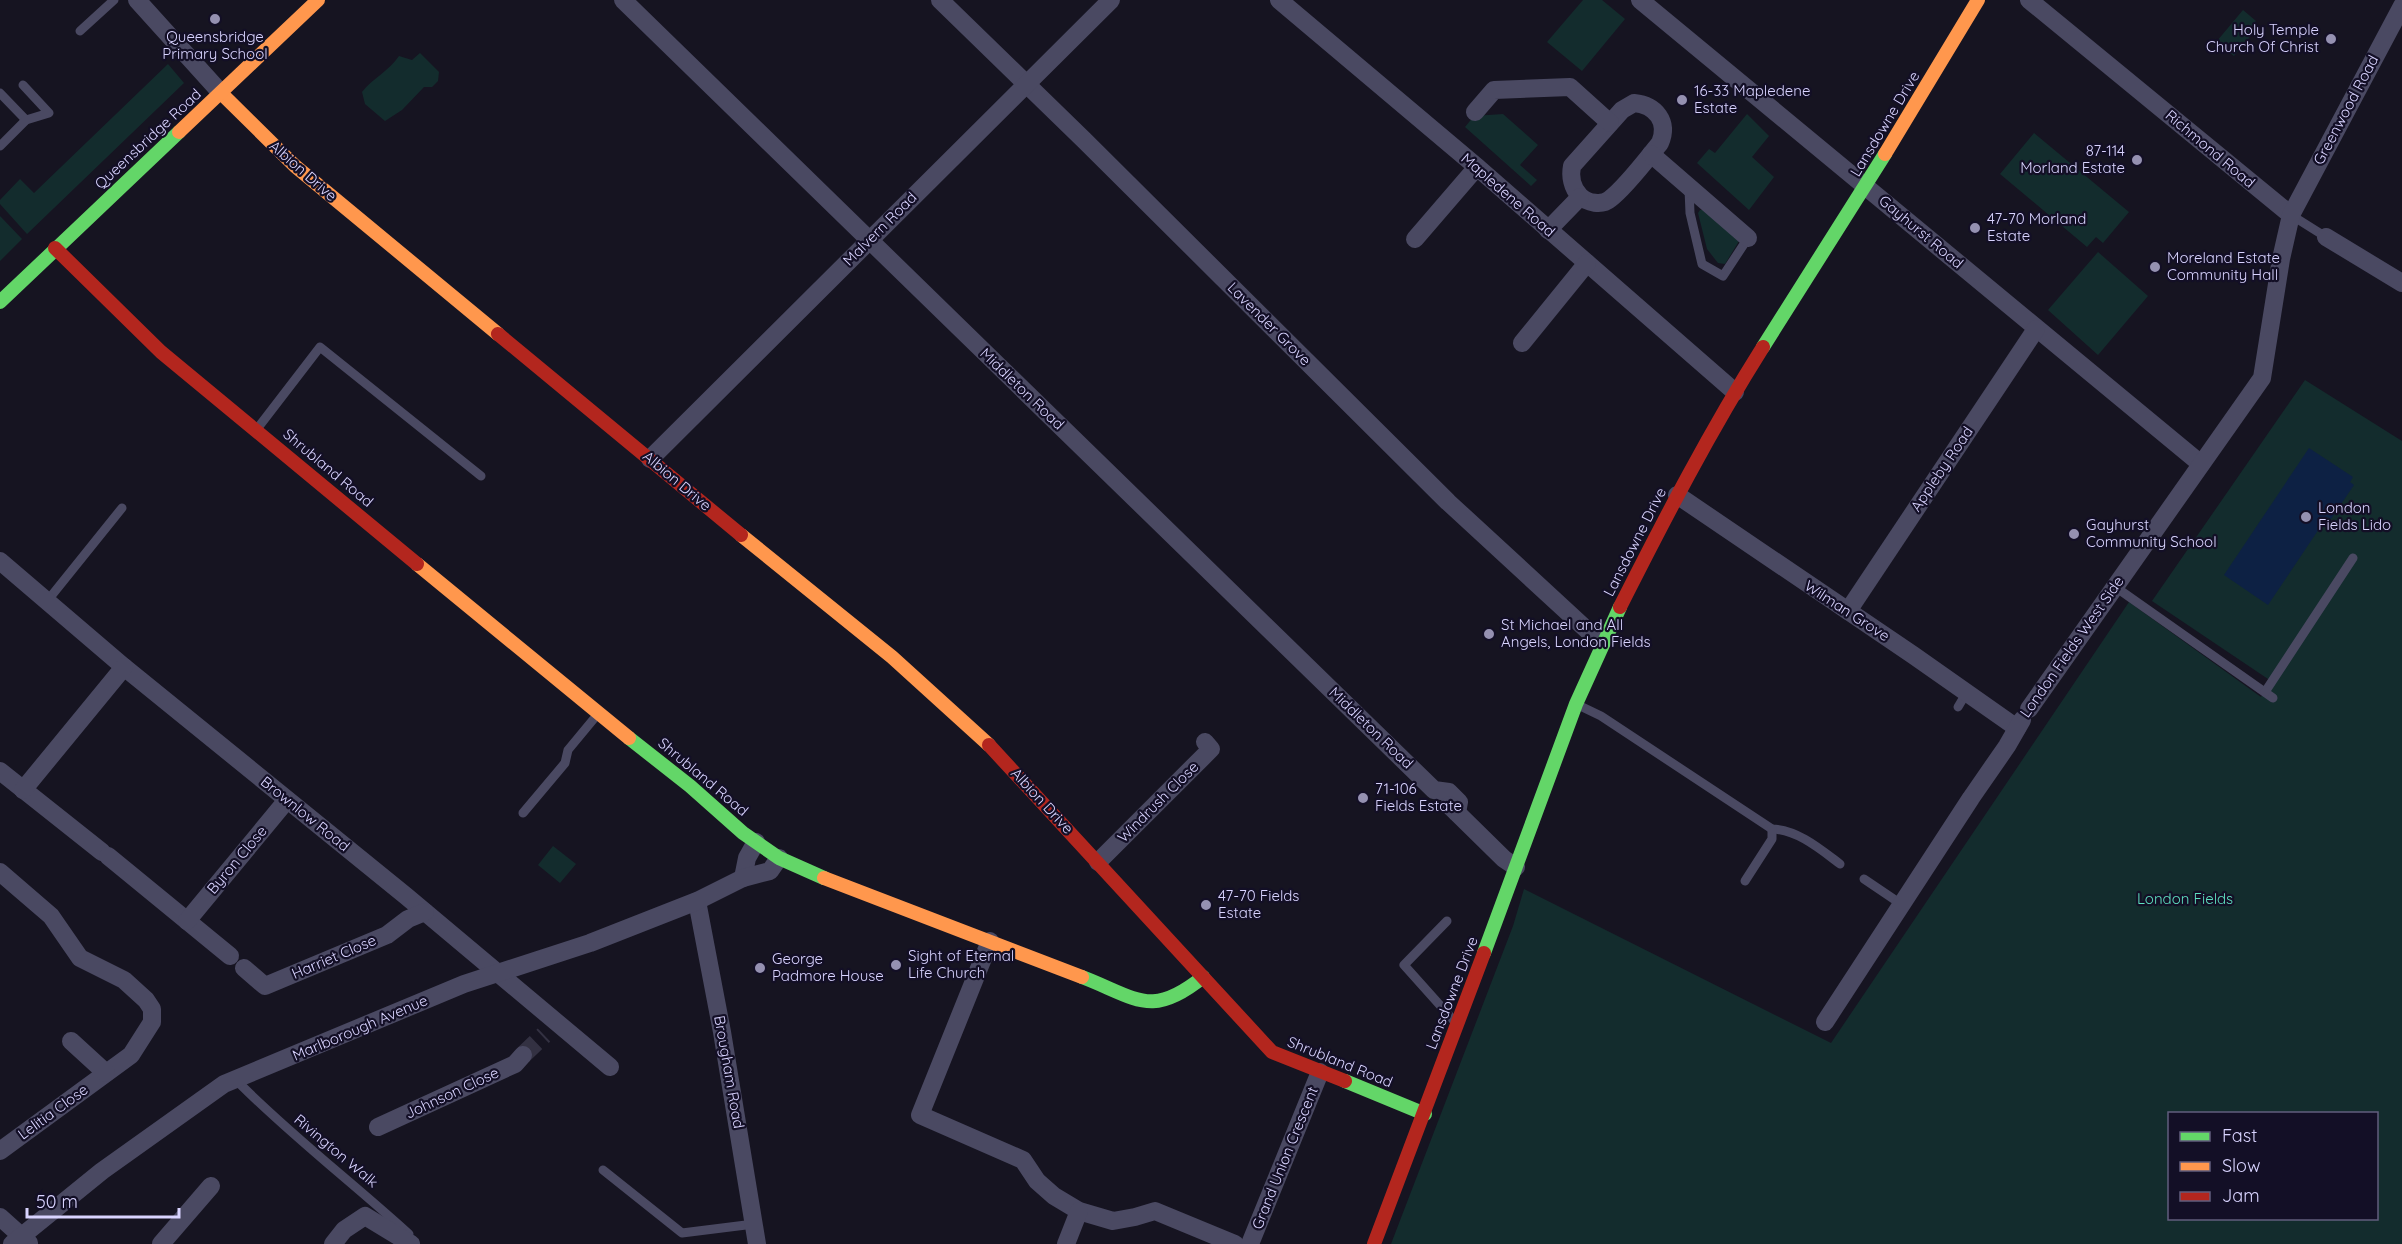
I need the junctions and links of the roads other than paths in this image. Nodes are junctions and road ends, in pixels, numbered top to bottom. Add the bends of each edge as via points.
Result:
1 (114, 0) edge
2 (137, 0) edge
3 (318, 0) edge
4 (623, 0) edge
5 (940, 0) edge
6 (1111, 0) edge
7 (1279, 0) edge
8 (1640, 0) edge
9 (1978, 0) edge
10 (2029, 0) edge
11 (2402, 6) edge
12 (80, 31) dead end
13 (1026, 83) junction
14 (23, 86) dead end
15 (0, 93) edge
16 (221, 93) junction
17 (1475, 112) dead end
18 (26, 120) junction
19 (1610, 123) junction
20 (0, 146) edge
21 (1651, 154) junction
22 (1477, 167) junction
23 (1689, 186) junction
24 (1866, 186) junction
25 (1580, 197) junction
26 (2290, 214) junction
27 (1548, 230) junction
28 (1748, 237) joint
29 (2326, 237) joint
30 (1415, 239) dead end
31 (868, 240) junction
32 (55, 249) junction
33 (1587, 263) junction
34 (2402, 283) edge
35 (0, 302) edge
36 (2036, 329) junction
37 (1522, 342) dead end
38 (1735, 392) junction
39 (256, 429) junction
40 (650, 459) junction
41 (2201, 464) junction
42 (481, 477) dead end
43 (1677, 495) junction
44 (122, 508) dead end
45 (2353, 558) dead end
46 (0, 561) edge
47 (2114, 586) junction
48 (48, 600) junction
49 (1848, 610) junction
50 (1603, 640) junction
51 (124, 667) junction
52 (2265, 692) junction
53 (2273, 698) dead end
54 (1576, 704) junction
55 (598, 713) junction
56 (2022, 719) junction
57 (1205, 742) dead end
58 (0, 771) edge
59 (23, 790) junction
60 (287, 800) junction
61 (523, 813) dead end
62 (1772, 829) junction
63 (756, 842) junction
64 (779, 858) junction
65 (1098, 862) junction
66 (1840, 864) dead end
67 (1516, 867) junction
68 (0, 872) edge
69 (743, 878) junction
70 (1864, 879) dead end
71 (1745, 881) dead end
72 (697, 901) junction
73 (1901, 904) junction
74 (425, 912) junction
75 (187, 921) junction
76 (1447, 921) dead end
77 (990, 941) junction
78 (498, 975) junction
79 (1203, 977) junction
80 (1825, 1022) dead end
81 (1457, 1024) junction
82 (71, 1041) dead end
83 (524, 1055) tunnel mouth
84 (610, 1067) dead end
85 (1320, 1072) junction
86 (106, 1073) junction
87 (238, 1078) junction
88 (1425, 1114) junction
89 (378, 1127) dead end
90 (0, 1150) edge
91 (603, 1170) dead end
92 (211, 1185) dead end
93 (1079, 1211) junction
94 (0, 1217) edge
95 (754, 1224) junction
96 (21, 1241) edge
97 (160, 1244) edge
98 (333, 1244) edge
99 (411, 1244) edge
100 (419, 1244) edge
101 (757, 1244) edge
102 (1066, 1244) edge
103 (1235, 1244) edge
104 (1250, 1244) edge
105 (1374, 1244) edge

1 - 12 lane
2 - 16 street, Albion Drive
3 - 16 street, Queensbridge Road
4 - 31 street, Middleton Road
5 - 13 street, Lavender Grove
6 - 13 street, Malvern Road
7 - 22 street, Mapledene Road
8 - 24 street, Gayhurst Road
9 - 24 street, Lansdowne Drive
10 - 26 street, Richmond Road
11 - 26 street, Greenwood Road
13 - 31 street, Malvern Road
13 - 50 street, Lavender Grove via 1448,502 1587,630
14 - 18 lane via 49,113
15 - 18 lane
16 - 32 street, Queensbridge Road
16 - 40 street, Albion Drive via 295,166
17 - 19 street via 1494,90 1570,87
18 - 20 lane
19 - 21 street via 1634,103 1655,110 1664,135
19 - 25 street via 1572,166 1570,175
21 - 23 street
21 - 25 street via 1610,200 1598,203
22 - 27 street, Mapledene Road
22 - 30 street
23 - 28 street
23 - 28 lane via 1690,213 1702,264 1723,276
24 - 36 street, Gayhurst Road
24 - 38 street, Lansdowne Drive
25 - 27 street
26 - 29 lane, Richmond Road
26 - 41 street, London Fields West Side via 2262,378
27 - 33 street, Mapledene Road
29 - 34 street, Richmond Road
31 - 40 street, Malvern Road
31 - 67 street, Middleton Road via 1428,784 1422,793 1431,802 1453,808
32 - 35 street, Queensbridge Road
32 - 39 street, Shrubland Road via 161,352
33 - 37 street
33 - 38 street, Mapledene Road
36 - 41 street, Gayhurst Road
36 - 49 street, Appleby Road
38 - 43 street, Lansdowne Drive
39 - 42 lane via 320,347
39 - 55 street, Shrubland Road
40 - 65 street, Albion Drive via 950,708 1003,758
41 - 47 street, London Fields West Side
43 - 49 street, Wilman Grove
43 - 50 street, Lansdowne Drive
44 - 48 lane
45 - 52 lane
46 - 48 street, Brownlow Road
47 - 52 lane
47 - 56 street, London Fields West Side
48 - 51 street, Brownlow Road
49 - 56 street, Wilman Grove via 1963,700
50 - 54 street, Lansdowne Drive
51 - 59 street
51 - 60 street, Brownlow Road
52 - 53 lane
54 - 62 lane via 1601,716
54 - 67 street, Lansdowne Drive
55 - 61 lane via 568,750 565,763
55 - 63 street, Shrubland Road
56 - 73 street, London Fields West Side
57 - 65 street, Windrush Close via 1211,749
58 - 59 street, Harriet Close
59 - 75 street, Harriet Close
60 - 74 street, Brownlow Road
60 - 75 street, Byron Close
62 - 66 lane via 1796,834
62 - 71 lane via 1772,839
63 - 64 street, Shrubland Road
63 - 69 street via 747,858
64 - 69 street, Marlborough Avenue via 771,871
64 - 77 street, Shrubland Road
65 - 79 street, Albion Drive
67 - 81 street, Lansdowne Drive
68 - 86 street, Lelitia Close via 51,916 80,958 124,980 152,1009 152,1022 131,1055
69 - 72 street, Marlborough Avenue
70 - 73 lane
72 - 78 street, Marlborough Avenue
72 - 95 street, Brougham Road
73 - 80 street, London Fields West Side
74 - 75 street, Harriet Close via 387,935 265,986
74 - 78 street, Brownlow Road
76 - 81 lane via 1404,965
77 - 79 street, Shrubland Road via 1149,1003 1179,996
77 - 93 street via 920,1115 1023,1160 1037,1182
78 - 84 street, Brownlow Road via 550,1028
78 - 87 street, Marlborough Avenue via 464,984
79 - 85 street, Shrubland Road via 1272,1052
81 - 88 street, Lansdowne Drive
82 - 86 street, Lelitia Close
83 - 89 street, Johnson Close via 514,1064
85 - 88 street, Shrubland Road
85 - 104 street, Grand Union Crescent
86 - 90 street, Lelitia Close
87 - 96 street, Marlborough Avenue via 102,1171
87 - 100 lane, Rivington Walk via 283,1126
88 - 105 street, Lansdowne Drive
91 - 95 lane via 682,1233
92 - 97 street
93 - 102 street
93 - 103 street via 1113,1221 1155,1211
94 - 96 street
95 - 101 street, Brougham Road
98 - 99 street via 344,1230 365,1216

